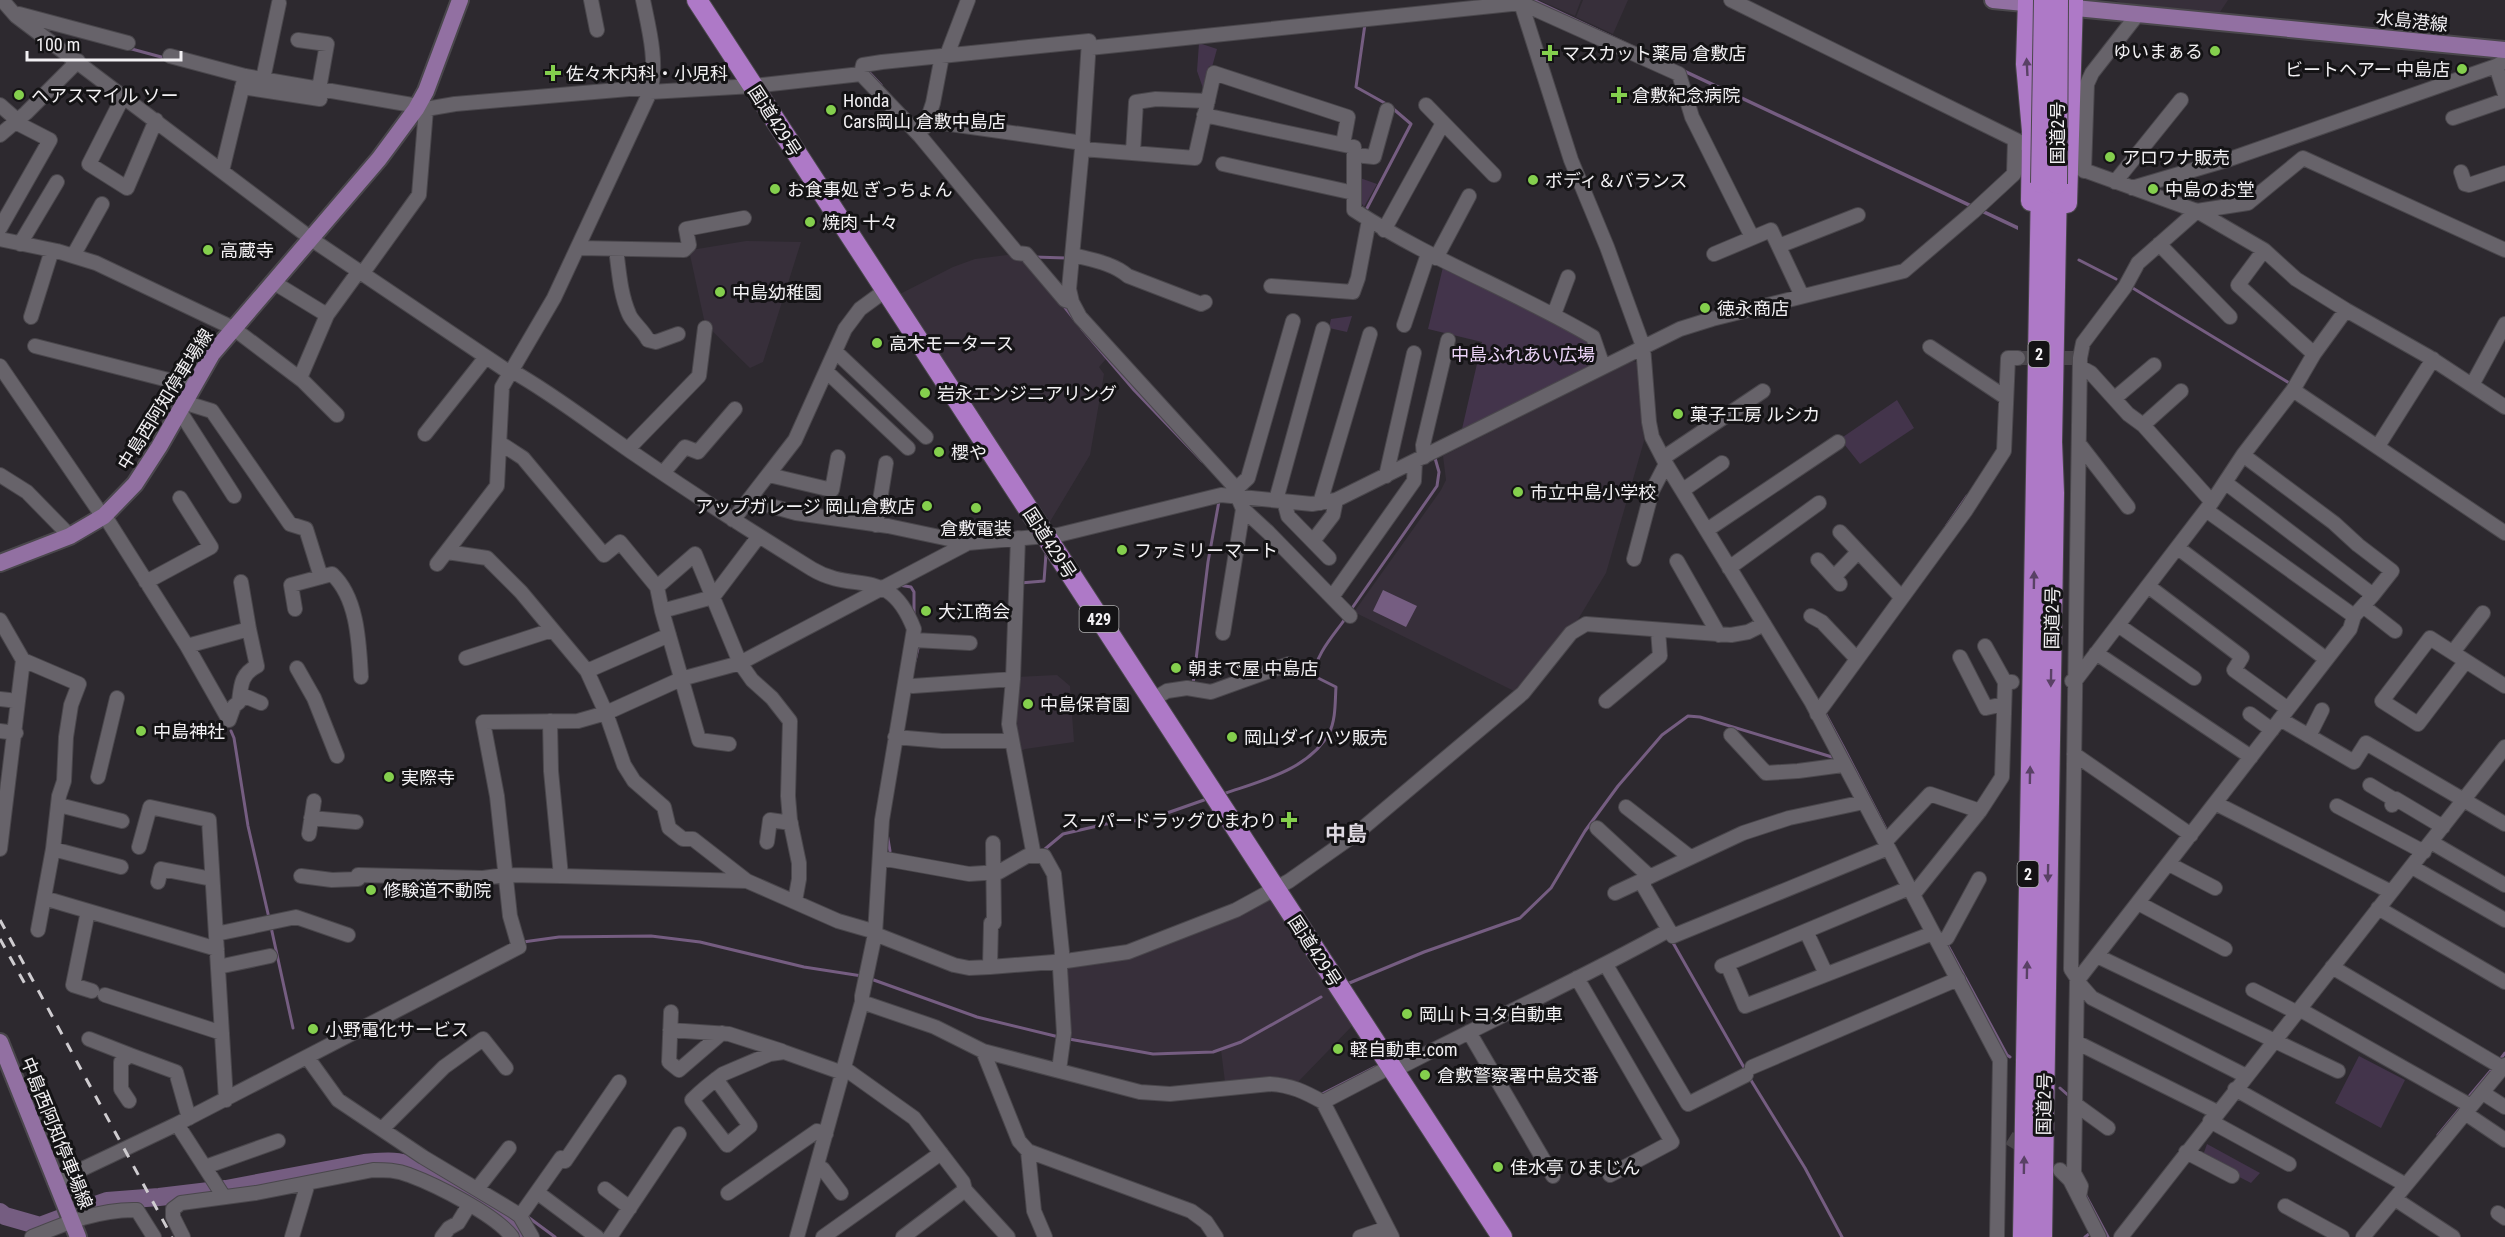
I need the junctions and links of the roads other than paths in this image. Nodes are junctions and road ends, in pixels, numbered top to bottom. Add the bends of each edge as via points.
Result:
1 (2, 0) edge
2 (460, 0) edge
3 (591, 0) edge
4 (643, 0) edge
5 (697, 0) edge
6 (968, 0) edge
7 (1731, 0) edge
8 (1994, 0) edge
9 (1520, 1) edge
10 (2033, 1) edge
11 (279, 3) dead end
12 (2068, 3) edge
13 (6, 10) edge
14 (2138, 14) junction
15 (597, 30) dead end
16 (297, 40) dead end
17 (128, 43) dead end
18 (1089, 45) junction
19 (2505, 50) edge
20 (170, 56) dead end
21 (943, 58) junction
22 (78, 60) junction
23 (2501, 63) edge
24 (862, 71) junction
25 (263, 79) junction
26 (243, 81) junction
27 (753, 86) junction
28 (651, 89) junction
29 (322, 94) junction
30 (2505, 94) edge
31 (124, 95) junction
32 (2181, 100) dead end
33 (2505, 100) edge
34 (1208, 101) junction
35 (0, 105) edge
36 (1426, 105) dead end
37 (422, 107) junction
38 (1387, 110) dead end
39 (1204, 115) junction
40 (2453, 118) dead end
41 (156, 120) junction
42 (16, 121) junction
43 (1443, 123) junction
44 (923, 131) junction
45 (0, 135) edge
46 (1343, 144) junction
47 (1082, 146) junction
48 (1132, 152) junction
49 (1355, 155) junction
50 (1223, 164) dead end
51 (223, 167) junction
52 (2461, 172) dead end
53 (2505, 173) edge
54 (1494, 175) dead end
55 (57, 182) dead end
56 (2115, 182) junction
57 (2049, 184) junction
58 (2132, 188) junction
59 (1354, 193) junction
60 (1469, 196) dead end
61 (102, 204) dead end
62 (2197, 211) junction
63 (1858, 215) dead end
64 (744, 218) dead end
65 (1369, 220) junction
66 (1386, 226) junction
67 (0, 228) edge
68 (1752, 237) junction
69 (311, 238) junction
70 (0, 239) edge
71 (20, 244) junction
72 (2159, 244) junction
73 (1779, 246) junction
74 (579, 248) junction
75 (616, 249) junction
76 (52, 250) junction
77 (2264, 250) junction
78 (2505, 250) edge
79 (1714, 254) dead end
80 (1073, 255) junction
81 (73, 256) junction
82 (1432, 256) junction
83 (363, 271) junction
84 (1568, 277) dead end
85 (273, 282) junction
86 (1271, 286) dead end
87 (886, 290) junction
88 (1802, 296) junction
89 (1072, 302) junction
90 (1205, 302) dead end
91 (2346, 310) junction
92 (1554, 314) junction
93 (327, 315) junction
94 (31, 317) dead end
95 (2230, 317) dead end
96 (1293, 321) dead end
97 (2505, 324) edge
98 (1404, 325) dead end
99 (233, 328) junction
100 (705, 328) dead end
101 (1323, 329) dead end
102 (678, 334) dead end
103 (1370, 334) dead end
104 (1448, 340) dead end
105 (35, 346) dead end
106 (1643, 346) junction
107 (1930, 347) dead end
108 (835, 351) junction
109 (1414, 352) dead end
110 (2314, 354) junction
111 (486, 357) junction
112 (2014, 358) dead end
113 (2433, 359) junction
114 (2078, 361) junction
115 (2154, 365) dead end
116 (0, 366) edge
117 (1603, 366) junction
118 (826, 370) junction
119 (511, 372) junction
120 (300, 378) junction
121 (2472, 385) junction
122 (192, 386) junction
123 (2294, 388) junction
124 (1762, 391) dead end
125 (2181, 391) dead end
126 (2005, 397) junction
127 (2115, 398) junction
128 (181, 406) junction
129 (2505, 407) edge
130 (735, 409) dead end
131 (337, 415) dead end
132 (2144, 425) junction
133 (424, 434) dead end
134 (926, 437) dead end
135 (1838, 442) dead end
136 (500, 443) junction
137 (2379, 444) junction
138 (2080, 445) junction
139 (630, 447) junction
140 (908, 448) dead end
141 (2243, 455) junction
142 (838, 457) dead end
143 (1419, 459) junction
144 (1665, 461) junction
145 (886, 463) dead end
146 (1722, 463) dead end
147 (665, 471) junction
148 (0, 475) edge
149 (769, 476) junction
150 (1386, 476) junction
151 (2226, 483) junction
152 (1683, 490) junction
153 (1236, 492) junction
154 (2054, 493) junction
155 (234, 496) dead end
156 (180, 498) dead end
157 (749, 500) junction
158 (1280, 500) junction
159 (1336, 500) junction
160 (1819, 502) dead end
161 (1320, 503) junction
162 (2209, 506) junction
163 (2128, 507) dead end
164 (1243, 509) junction
165 (104, 516) junction
166 (735, 517) junction
167 (2035, 524) junction
168 (876, 525) junction
169 (1707, 530) junction
170 (1839, 532) dead end
171 (2505, 533) edge
172 (70, 536) junction
173 (759, 536) junction
174 (1046, 536) junction
175 (1017, 538) junction
176 (1313, 541) junction
177 (968, 543) junction
178 (2178, 548) junction
179 (447, 552) junction
180 (1858, 552) junction
181 (1329, 558) dead end
182 (1634, 559) dead end
183 (1818, 560) dead end
184 (1677, 561) dead end
185 (0, 563) edge
186 (437, 564) dead end
187 (1729, 568) junction
188 (321, 577) junction
189 (146, 582) junction
190 (241, 582) dead end
191 (2148, 586) junction
192 (657, 587) junction
193 (884, 587) junction
194 (1899, 595) junction
195 (1333, 596) junction
196 (713, 597) junction
197 (2363, 606) junction
198 (295, 609) dead end
199 (662, 611) junction
200 (2483, 613) dead end
201 (1349, 615) dead end
202 (1811, 616) dead end
203 (0, 620) edge
204 (1764, 624) junction
205 (2118, 625) junction
206 (249, 629) junction
207 (552, 630) junction
208 (1658, 630) junction
209 (2395, 631) dead end
210 (1223, 633) dead end
211 (669, 635) junction
212 (1719, 635) junction
213 (917, 640) junction
214 (970, 643) dead end
215 (187, 646) junction
216 (1985, 646) dead end
217 (2452, 652) junction
218 (2096, 653) junction
219 (1959, 657) dead end
220 (466, 658) dead end
221 (1857, 659) junction
222 (2326, 659) junction
223 (23, 660) junction
224 (2466, 661) junction
225 (740, 663) junction
226 (1288, 664) dead end
227 (297, 668) dead end
228 (587, 671) junction
229 (361, 677) dead end
230 (2194, 678) dead end
231 (681, 679) junction
232 (1013, 679) junction
233 (2071, 681) junction
234 (909, 685) junction
235 (2505, 686) edge
236 (240, 694) junction
237 (117, 698) dead end
238 (0, 699) edge
239 (1152, 700) junction
240 (18, 701) junction
241 (1606, 701) dead end
242 (261, 703) dead end
243 (2004, 704) junction
244 (1820, 709) junction
245 (2322, 710) dead end
246 (606, 713) junction
247 (2250, 714) dead end
248 (2280, 719) junction
249 (550, 721) junction
250 (0, 731) edge
251 (16, 733) junction
252 (1731, 735) dead end
253 (2309, 736) junction
254 (899, 737) junction
255 (1010, 741) junction
256 (729, 744) dead end
257 (2505, 747) edge
258 (2074, 754) junction
259 (337, 756) dead end
260 (2251, 757) junction
261 (1840, 758) junction
262 (98, 777) dead end
263 (2370, 785) dead end
264 (2464, 799) junction
265 (314, 801) dead end
266 (1864, 802) junction
267 (2215, 803) junction
268 (59, 805) junction
269 (2337, 806) dead end
270 (1626, 807) dead end
271 (1980, 811) junction
272 (311, 818) junction
273 (122, 821) dead end
274 (356, 822) dead end
275 (791, 823) junction
276 (2505, 824) edge
277 (2443, 826) junction
278 (1597, 828) dead end
279 (309, 834) dead end
280 (2190, 835) junction
281 (1888, 841) junction
282 (767, 842) dead end
283 (993, 843) dead end
284 (139, 847) dead end
285 (2428, 847) junction
286 (0, 849) edge
287 (53, 849) junction
288 (1034, 856) junction
289 (1690, 857) junction
290 (880, 858) junction
291 (2169, 864) junction
292 (121, 867) dead end
293 (2412, 867) junction
294 (993, 873) junction
295 (506, 875) junction
296 (301, 876) dead end
297 (561, 876) junction
298 (1647, 878) junction
299 (212, 879) junction
300 (1979, 879) dead end
301 (747, 881) junction
302 (158, 882) dead end
303 (2505, 885) edge
304 (2215, 888) dead end
305 (1275, 889) junction
306 (1914, 891) junction
307 (2391, 892) junction
308 (1615, 893) dead end
309 (44, 898) junction
310 (795, 902) junction
311 (2138, 903) junction
312 (2378, 909) junction
313 (88, 910) junction
314 (2505, 920) edge
315 (38, 930) dead end
316 (1669, 930) junction
317 (1806, 931) junction
318 (873, 932) junction
319 (216, 934) junction
320 (348, 934) dead end
321 (1940, 938) junction
322 (217, 949) junction
323 (2225, 949) dead end
324 (270, 956) dead end
325 (2097, 956) junction
326 (1064, 961) junction
327 (1606, 965) junction
328 (218, 967) junction
329 (990, 968) junction
330 (2332, 968) junction
331 (1826, 974) junction
332 (1577, 978) junction
333 (1958, 979) junction
334 (2078, 981) junction
335 (2505, 982) edge
336 (2253, 990) dead end
337 (862, 1002) junction
338 (2298, 1011) junction
339 (671, 1012) dead end
340 (670, 1030) junction
341 (1469, 1032) junction
342 (222, 1033) junction
343 (722, 1033) junction
344 (89, 1039) dead end
345 (2275, 1039) junction
346 (0, 1042) edge
347 (2076, 1042) junction
348 (983, 1051) junction
349 (784, 1052) junction
350 (130, 1055) junction
351 (307, 1057) junction
352 (2500, 1066) edge
353 (506, 1068) dead end
354 (1392, 1069) junction
355 (843, 1070) junction
356 (1059, 1070) junction
357 (2338, 1071) dead end
358 (2246, 1076) junction
359 (716, 1079) junction
360 (620, 1082) dead end
361 (2235, 1089) junction
362 (2483, 1093) junction
363 (226, 1100) junction
364 (129, 1101) dead end
365 (1323, 1102) junction
366 (2075, 1104) junction
367 (2467, 1106) junction
368 (2505, 1107) edge
369 (2213, 1117) junction
370 (183, 1121) junction
371 (384, 1127) junction
372 (2108, 1128) dead end
373 (680, 1134) dead end
374 (826, 1134) junction
375 (278, 1140) dead end
376 (2505, 1140) edge
377 (509, 1148) dead end
378 (1028, 1151) junction
379 (2186, 1152) junction
380 (940, 1153) junction
381 (2289, 1164) dead end
382 (817, 1166) junction
383 (205, 1167) junction
384 (2060, 1170) dead end
385 (1610, 1174) dead end
386 (1553, 1176) dead end
387 (2232, 1176) dead end
388 (55, 1182) junction
389 (308, 1183) junction
390 (2402, 1183) junction
391 (477, 1189) junction
392 (605, 1189) dead end
393 (965, 1190) junction
394 (221, 1192) junction
395 (538, 1193) junction
396 (728, 1193) dead end
397 (841, 1193) dead end
398 (2080, 1193) junction
399 (2395, 1199) junction
400 (469, 1205) junction
401 (2285, 1206) dead end
402 (630, 1208) junction
403 (512, 1215) junction
404 (74, 1229) edge
405 (1389, 1233) edge
406 (2022, 1233) edge
407 (2095, 1235) edge
408 (2125, 1235) edge
409 (510, 1236) edge
410 (32, 1237) edge
411 (154, 1237) edge
412 (183, 1237) edge
413 (292, 1237) edge
414 (442, 1237) edge
415 (532, 1237) edge
416 (597, 1237) edge
417 (610, 1237) edge
418 (797, 1237) edge
419 (823, 1237) edge
420 (903, 1237) edge
421 (1008, 1237) edge
422 (1045, 1237) edge
423 (1216, 1237) edge
424 (1360, 1237) edge
425 (1502, 1237) edge
426 (1997, 1237) edge
427 (2043, 1237) edge
428 (2342, 1237) edge
429 (2365, 1237) edge
430 (2453, 1237) edge

1 - 13 street
2 - 37 main road, 中島西阿知停車場線
3 - 15 street
4 - 28 street via 651,45
5 - 27 highway, 国道429号 / 429
6 - 21 street
7 - 88 street via 2019,142 2014,174 1904,271
8 - 10 main road, 水島港線
9 - 18 street
9 - 68 street via 1679,74 1692,117
9 - 106 street via 1571,160
10 - 12 main road, 水島港線
10 - 57 highway, 国道2号 / 2, bridge
167 -> 10 highway via 2027,443 2032,131 2026,64
11 - 25 street
12 - 14 main road, 水島港線
12 - 57 highway, 国道2号 / 2, bridge
12 - 154 highway via 2062,450
13 - 17 street
13 - 22 street
14 - 19 main road, 水島港線
14 - 56 street via 2087,84 2081,170
16 - 29 street via 327,44
18 - 21 street
18 - 47 street
20 - 26 street
21 - 24 street via 882,62
21 - 44 street
22 - 31 street
22 - 42 street
23 - 30 street
23 - 58 street via 2230,159
24 - 27 street
24 - 44 street
25 - 26 street
25 - 29 street
26 - 29 street
26 - 51 street
27 - 28 street
27 - 87 highway, 国道429号 / 429
28 - 37 street
28 - 74 street
29 - 37 street
31 - 41 street
31 - 41 street via 89,164 128,188
32 - 56 street
33 - 40 street
34 - 39 street
34 - 46 street via 1214,73 1348,117
34 - 48 street via 1136,102
35 - 42 street
36 - 43 street
37 - 69 main road, 中島西阿知停車場線
37 - 83 street via 419,195
38 - 49 street via 1374,157
39 - 46 street
39 - 48 street via 1195,158
41 - 51 street
42 - 45 street
42 - 67 street via 50,140
43 - 54 street
43 - 66 street
44 - 47 street
44 - 89 street via 1017,253 1026,254 1065,300
46 - 49 street via 1354,147
47 - 48 street
47 - 80 street
49 - 59 street
50 - 59 street
51 - 69 street
52 - 53 street via 2469,185
55 - 71 street
56 - 58 street
57 - 154 highway, 国道2号 / 2
57 - 167 highway, 国道2号 / 2
58 - 62 street
59 - 65 street via 1354,210
60 - 82 street
61 - 81 street
62 - 72 street
62 - 77 street
62 - 78 street via 2248,203 2302,158
63 - 73 street
64 - 75 street via 686,229 689,245 684,250
65 - 66 street
65 - 86 street via 1353,292
66 - 82 street
68 - 73 street via 1771,230
68 - 79 street
69 - 83 street
69 - 85 main road, 中島西阿知停車場線
70 - 71 street
71 - 76 street
72 - 95 street
72 - 114 street via 2138,263 2083,343
73 - 88 street
74 - 75 street
74 - 119 street
75 - 102 street via 621,288 630,316 648,340 656,342
76 - 81 street
76 - 94 street
77 - 91 street via 2296,279
77 - 110 street via 2238,285
80 - 89 street via 1069,289
80 - 90 street
81 - 99 street via 96,263
82 - 92 street
82 - 98 street
83 - 93 street
83 - 111 street
84 - 92 street
85 - 93 street
85 - 99 main road, 中島西阿知停車場線
87 - 108 street via 860,309 845,328
87 - 174 highway, 国道429号 / 429
88 - 106 street via 1680,329
89 - 153 street via 1080,317 1233,484
91 - 110 street
91 - 113 street
92 - 117 street via 1593,337
93 - 120 street
96 - 153 street via 1248,478
97 - 121 street
99 - 120 street
99 - 122 main road, 中島西阿知停車場線
100 - 139 street via 699,376
101 - 158 street
103 - 161 street
104 - 143 street
105 - 122 street
106 - 117 street
106 - 144 street via 1649,422
107 - 126 street
108 - 118 street
108 - 134 street
109 - 150 street
110 - 123 street
111 - 119 street
111 - 133 street
112 - 126 street via 2008,358
113 - 121 street
113 - 137 street
114 - 127 street
114 - 138 street
115 - 127 street
116 - 165 street
117 - 143 street
118 - 140 street
118 - 149 street via 799,432
119 - 136 street via 502,387
119 - 139 street
120 - 131 street
121 - 129 street
122 - 128 main road, 中島西阿知停車場線
123 - 137 street
123 - 141 street
124 - 144 street
125 - 132 street
126 - 194 street via 2004,451
127 - 132 street
128 - 155 street
128 - 165 main road, 中島西阿知停車場線 via 146,470
128 - 188 street via 212,411 290,524 306,529
130 - 147 street via 698,452 685,447
132 - 162 street
135 - 169 street
136 - 179 street via 497,486
136 - 192 street via 523,458 604,555 620,542
137 - 171 street
138 - 163 street
138 - 233 street
139 - 147 street
141 - 151 street
141 - 197 street via 2392,571
142 - 149 street via 832,490
143 - 150 street
143 - 195 street via 1414,481
144 - 152 street
144 - 182 street via 1652,491
145 - 168 street
146 - 152 street
147 - 166 street
148 - 172 street via 27,492
149 - 157 street
150 - 159 street
151 - 162 street
151 - 197 street
152 - 169 street
153 - 158 street
153 - 164 street
153 - 174 street
154 -> 427 highway, 国道2号 / 2
156 - 189 street via 212,547
157 - 166 street
157 - 168 street via 796,513
158 - 161 street
158 - 176 street via 1288,516
159 - 161 street
159 - 176 street via 1333,515
160 - 187 street
162 - 178 street
162 - 197 street
164 - 195 street
164 - 210 street
165 - 172 main road, 中島西阿知停車場線
165 - 189 street
166 - 173 street
406 -> 167 highway, 国道2号 / 2
168 - 177 street
169 - 187 street
170 - 180 street
172 - 185 main road, 中島西阿知停車場線
173 - 193 street via 822,575
173 - 196 street
174 - 175 street
174 - 239 highway, 国道429号 / 429
175 - 177 street
175 - 232 street
176 - 181 street
177 - 193 street
178 - 191 street
178 - 222 street
179 - 186 street
179 - 207 street via 487,558
180 - 183 street via 1837,581
180 - 194 street
184 - 212 street
187 - 204 street
188 - 198 street via 291,585
188 - 229 street via 332,574 336,578 353,610
189 - 215 street
190 - 206 street
191 - 205 street
191 - 248 street via 2242,657 2234,670
192 - 196 street via 695,554
192 - 199 street
193 - 213 street via 908,614
193 - 225 street
194 - 221 street
195 - 201 street
196 - 199 street
196 - 225 street
197 - 209 street
197 - 222 street
199 - 211 street
200 - 217 street
202 - 221 street via 1822,622
203 - 223 street
204 - 212 street via 1739,634
204 - 244 street via 1811,701
205 - 218 street
205 - 230 street
206 - 215 street
206 - 236 street via 257,666 244,676
207 - 220 street
207 - 228 street
208 - 212 street
208 - 241 street via 1660,656
208 - 305 street via 1586,624 1571,633 1523,693 1358,833
211 - 228 street
211 - 231 street
213 - 214 street
213 - 234 street
215 - 236 street via 229,720
216 - 243 street via 2008,682
217 - 224 street
217 - 224 street via 2430,638 2382,701 2418,724
218 - 233 street
218 - 260 street
219 - 243 street via 1986,708
221 - 244 street
222 - 248 street
223 - 240 street
223 - 268 street via 79,684 71,705
224 - 235 street
225 - 231 street
225 - 275 street via 790,721
226 - 239 street via 1211,692 1187,688 1167,691
227 - 259 street via 314,698
228 - 246 street
231 - 246 street
231 - 256 street via 699,740
232 - 234 street
232 - 255 street
233 - 258 street
234 - 254 street
236 - 242 street
237 - 262 street
238 - 240 street
239 - 305 highway, 国道429号 / 429
240 - 251 street
243 - 271 street via 2002,777
244 - 261 street
245 - 253 street
246 - 249 street via 578,721
246 - 301 street via 624,765 634,781 664,807 669,828 683,839 693,839
247 - 248 street
248 - 253 street
248 - 260 street
249 - 295 street via 483,722
249 - 297 street
250 - 251 street
251 - 286 street
252 - 261 street via 1766,773
253 - 264 street via 2354,762 2367,743
254 - 255 street
254 - 290 street via 882,820
255 - 288 street
257 - 264 street
258 - 280 street
258 - 334 street via 2071,969
260 - 267 street
261 - 266 street
263 - 277 street via 2393,802
264 - 276 street
264 - 277 street
265 - 272 street
266 - 281 street
266 - 289 street via 1789,818
267 - 280 street
267 - 307 street
268 - 273 street
268 - 287 street
269 - 285 street
270 - 289 street
271 - 281 street via 1929,794
271 - 306 street
272 - 274 street
272 - 279 street
275 - 282 street via 770,820
275 - 310 street via 800,879
277 - 285 street
278 - 298 street
280 - 291 street
281 - 306 street
281 - 316 street via 1672,936
283 - 294 street
284 - 299 street via 150,807 209,820
285 - 293 street
285 - 303 street
287 - 292 street
287 - 309 street
288 - 294 street
288 - 326 street via 1044,856 1054,874
289 - 298 street
290 - 294 street via 952,873
290 - 318 street
291 - 304 street
291 - 311 street
293 - 307 street
293 - 314 street
294 - 329 street
295 - 296 street via 332,880
295 - 297 street
295 - 351 street via 510,916 519,947
297 - 301 street
298 - 308 street
298 - 316 street via 1644,887
299 - 302 street via 161,868
299 - 319 street
300 - 321 street
301 - 310 street
305 - 326 street via 1236,910 1128,952
305 - 354 highway, 国道429号 / 429
306 - 317 street
306 - 321 street
307 - 312 street
309 - 313 street
309 - 315 street
310 - 318 street
311 - 323 street
311 - 325 street
312 - 330 street
312 - 335 street
313 - 322 street
313 - 342 street via 73,986
316 - 327 street
317 - 331 street
317 - 331 street via 1725,965 1745,1006
318 - 329 street via 944,962
318 - 337 street
319 - 320 street via 296,917
319 - 322 street
321 - 331 street
321 - 333 street
322 - 328 street
324 - 328 street
325 - 334 street
325 - 345 street
326 - 329 street
326 - 356 street
327 - 332 street
327 - 333 street via 1688,1104 1749,1071
328 - 342 street
330 - 338 street
330 - 352 street
332 - 341 street
332 - 385 street via 1672,1142
333 - 426 street via 2000,1060 2003,1138
334 - 347 street
334 - 358 street via 2092,998
336 - 338 street
337 - 348 street via 935,1027
337 - 355 street
338 - 345 street
338 - 367 street
339 - 340 street
340 - 343 street
340 - 343 street via 669,1062 679,1070
341 - 354 street
341 - 386 street
342 - 363 street
343 - 349 street
344 - 350 street
345 - 357 street
345 - 358 street
346 - 388 main road, 中島西阿知停車場線
347 - 366 street
347 - 369 street
348 - 356 street
348 - 378 street via 1019,1141
349 - 355 street
349 - 359 street via 745,1064
350 - 364 street via 121,1062 121,1089
350 - 370 street via 176,1072
351 - 363 street
351 - 371 street via 338,1100
352 - 362 street
353 - 371 street via 483,1039 444,1067
354 - 365 street
354 - 425 highway, 国道429号 / 429
355 - 374 street
355 - 380 street via 914,1118
356 - 365 street via 1140,1092 1170,1094 1287,1085
358 - 361 street
359 - 359 street via 750,1126 727,1145 692,1100
360 - 395 street
361 - 369 street
361 - 390 street
362 - 367 street
362 - 368 street
363 - 370 street
365 - 405 street
366 - 372 street
366 - 398 street via 2074,1173
367 - 376 street
367 - 390 street
369 - 379 street
369 - 381 street
370 - 383 street
370 - 388 street
371 - 391 street
373 - 402 street
374 - 382 street
374 - 396 street via 817,1131
375 - 383 street
377 - 391 street
378 - 422 street via 1034,1211
378 - 423 street via 1191,1211 1206,1222
379 - 387 street
379 - 408 street
380 - 393 street
380 - 419 street
382 - 397 street
382 - 418 street
383 - 394 street
384 - 398 street
388 - 404 main road, 中島西阿知停車場線
389 - 394 street
389 - 400 street via 390,1170 409,1174
389 - 413 street
390 - 399 street
391 - 403 street
392 - 402 street
393 - 420 street
393 - 421 street
394 - 412 street via 173,1209
395 - 403 street
395 - 416 street
398 - 407 street
399 - 429 street
399 - 430 street
400 - 403 street
400 - 414 street via 458,1223
401 - 428 street
402 - 417 street
403 - 409 street
403 - 415 street
404 - 410 street
404 - 411 street via 111,1210 137,1210
405 - 424 street

